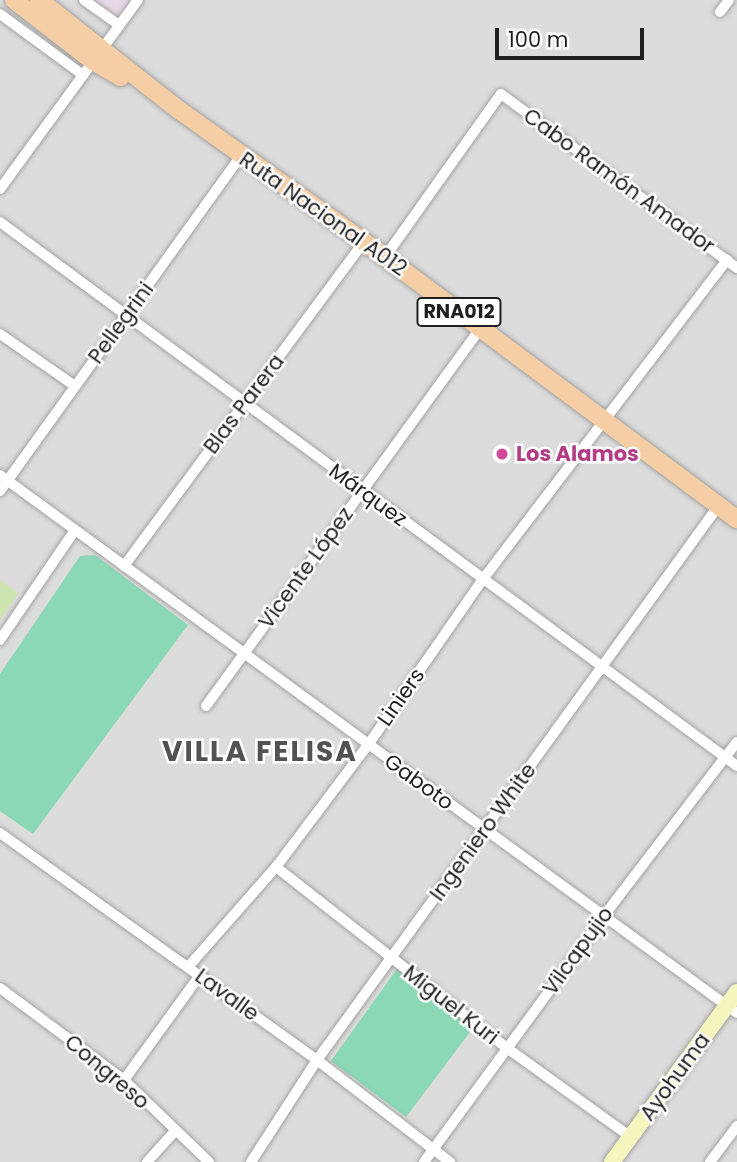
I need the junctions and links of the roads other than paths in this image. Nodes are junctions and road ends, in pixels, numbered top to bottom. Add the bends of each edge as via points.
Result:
1 (14, 0) edge
2 (39, 0) edge
3 (84, 0) edge
4 (138, 0) edge
5 (729, 0) edge
6 (720, 12) dead end
7 (0, 14) edge
8 (119, 25) junction
9 (92, 62) junction
10 (242, 156) junction
11 (0, 189) edge
12 (0, 222) edge
13 (364, 242) junction
14 (385, 257) junction
15 (727, 260) junction
16 (737, 268) edge
17 (126, 316) junction
18 (481, 328) junction
19 (0, 334) edge
20 (75, 387) junction
21 (244, 403) junction
22 (605, 421) junction
23 (4, 478) edge
24 (0, 491) edge
25 (363, 491) junction
26 (719, 505) junction
27 (737, 519) edge
28 (75, 530) junction
29 (124, 566) junction
30 (483, 579) junction
31 (0, 640) edge
32 (244, 654) junction
33 (601, 666) junction
34 (206, 706) dead end
35 (737, 742) edge
36 (368, 745) junction
37 (726, 757) junction
38 (737, 766) edge
39 (486, 831) junction
40 (0, 833) edge
41 (276, 867) junction
42 (603, 917) junction
43 (392, 958) junction
44 (187, 967) junction
45 (200, 975) junction
46 (0, 988) edge
47 (737, 992) edge
48 (732, 1009) edge
49 (507, 1048) junction
50 (317, 1060) junction
51 (124, 1080) junction
52 (737, 1126) edge
53 (175, 1131) junction
54 (631, 1137) junction
55 (433, 1149) junction
56 (147, 1162) edge
57 (209, 1162) edge
58 (251, 1162) edge
59 (424, 1162) edge
60 (450, 1162) edge
61 (612, 1162) edge
62 (710, 1162) edge

1 - 9 main road, Ruta Nacional A012 / RNA012
2 - 9 main road, Ruta Nacional A012 / RNA012
3 - 8 street
4 - 8 street
5 - 6 street
7 - 9 street
8 - 9 street
9 - 10 main road, Ruta Nacional A012 / RNA012 via 178,110
9 - 11 street
10 - 13 main road, Ruta Nacional A012 / RNA012
10 - 17 street, Pellegrini
12 - 17 street, Márquez
13 - 14 main road, Ruta Nacional A012 / RNA012
13 - 21 street, Blas Parera
14 - 15 street, Cabo Ramón Amador via 502,94
14 - 18 main road, Ruta Nacional A012 / RNA012
15 - 16 street, Cabo Ramón Amador
15 - 22 street, Liniers
17 - 20 street, Pellegrini
17 - 21 street, Márquez
18 - 22 main road, Ruta Nacional A012 / RNA012
18 - 25 street, Vicente López
19 - 20 street
20 - 23 street, Pellegrini
21 - 25 street, Márquez
21 - 29 street, Blas Parera
22 - 26 main road, Ruta Nacional A012 / RNA012
22 - 30 street, Liniers
23 - 24 street, Pellegrini
23 - 28 street, Gaboto
25 - 30 street, Márquez
25 - 32 street, Vicente López
26 - 27 main road, Ruta Nacional A012 / RNA012
26 - 33 street, Ingeniero White
28 - 29 street, Gaboto
28 - 31 street
29 - 32 street, Gaboto
30 - 33 street, Márquez
30 - 36 street, Liniers
32 - 34 street, Vicente López
32 - 36 street, Gaboto
33 - 37 street, Márquez
33 - 39 street, Ingeniero White
35 - 37 street, Vilcapujio
36 - 39 street, Gaboto
36 - 41 street, Liniers
37 - 38 street, Márquez
37 - 42 street, Vilcapujio
39 - 42 street, Gaboto
39 - 43 street, Ingeniero White
40 - 44 street, Lavalle
41 - 43 street, Miguel Kuri
41 - 44 street, Liniers
42 - 48 street, Gaboto
42 - 49 street, Vilcapujio
43 - 49 street, Miguel Kuri
43 - 50 street, Ingeniero White
44 - 45 street, Lavalle
45 - 50 street, Lavalle
45 - 51 street
46 - 51 street, Congreso
47 - 48 street, Ayohuma
48 - 54 street, Ayohuma
49 - 54 street, Miguel Kuri
49 - 55 street, Vilcapujio
50 - 55 street, Lavalle
50 - 58 street, Ingeniero White
51 - 53 street, Congreso
52 - 62 street
53 - 56 street
53 - 57 street, Congreso
54 - 61 street, Ayohuma
55 - 59 street, Vilcapujio
55 - 60 street, Lavalle

